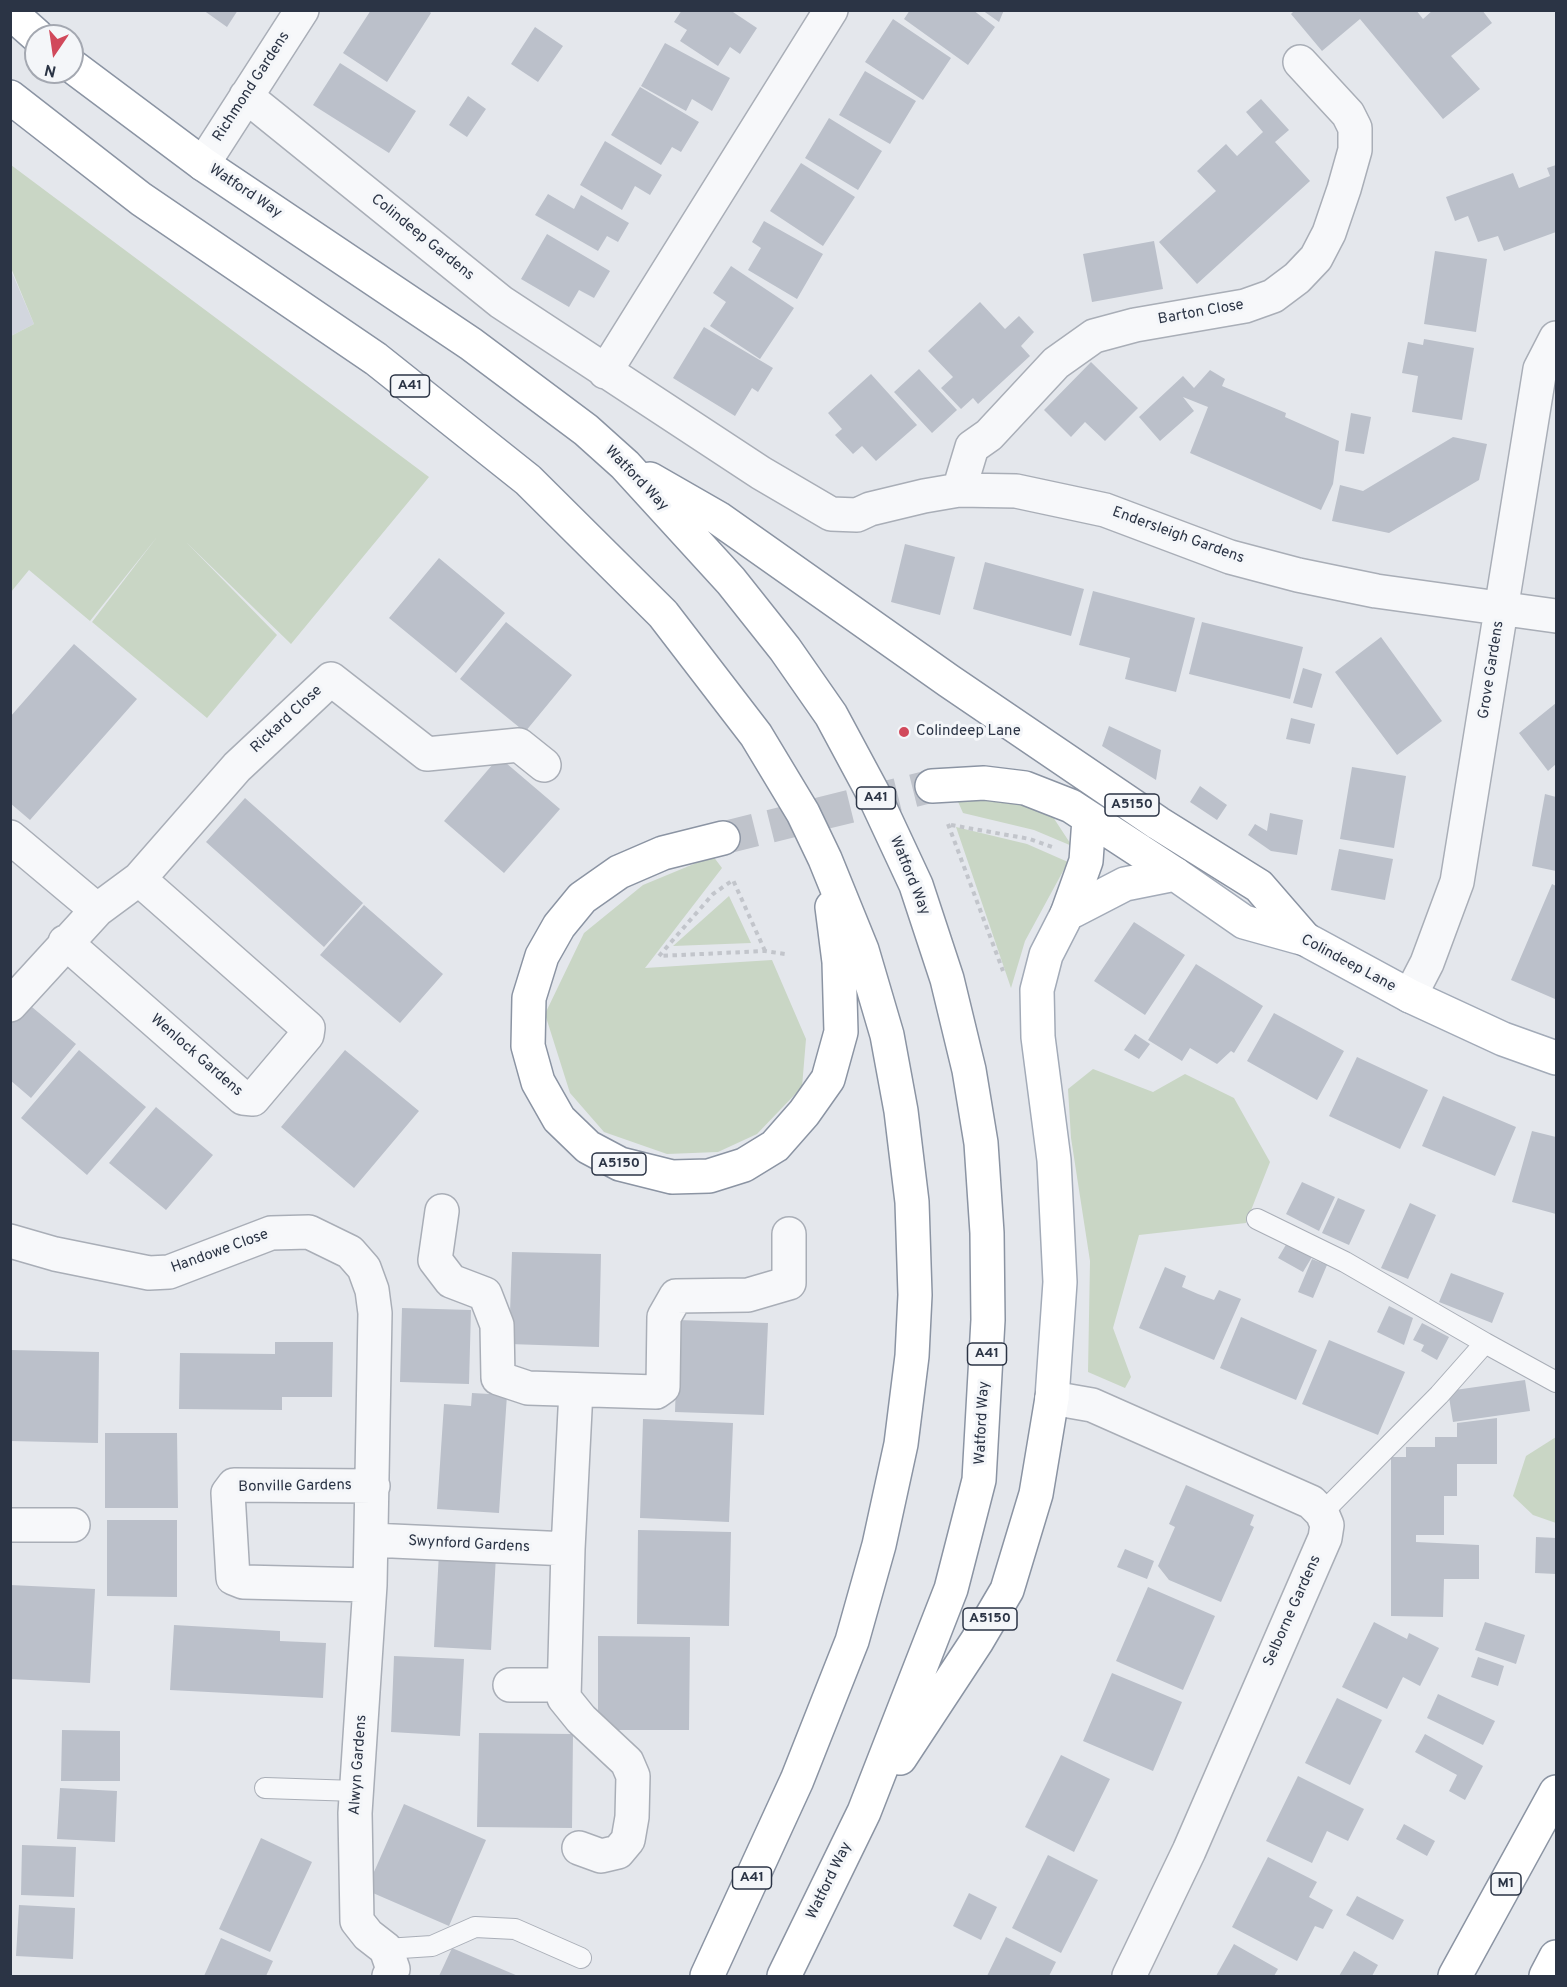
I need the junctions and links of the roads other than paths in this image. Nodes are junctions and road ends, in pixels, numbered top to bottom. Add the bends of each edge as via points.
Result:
1 (302, 10) edge
2 (831, 10) edge
3 (10, 12) edge
4 (24, 24) edge
5 (1300, 62) dead end
6 (84, 75) edge
7 (246, 96) junction
8 (10, 97) edge
9 (202, 164) junction
10 (1557, 339) edge
11 (605, 372) junction
12 (625, 465) junction
13 (959, 490) junction
14 (803, 500) joint
15 (1501, 608) junction
16 (1557, 616) edge
17 (544, 765) dead end
18 (932, 786) tunnel mouth
19 (1089, 819) junction
20 (10, 837) edge
21 (723, 838) tunnel mouth
22 (825, 858) junction
23 (1174, 874) junction
24 (140, 879) junction
25 (97, 910) junction
26 (1067, 914) junction
27 (1305, 939) junction
28 (65, 942) junction
29 (1410, 996) junction
30 (10, 1005) edge
31 (1557, 1058) edge
32 (442, 1211) dead end
33 (1257, 1219) dead end
34 (789, 1234) dead end
35 (10, 1241) edge
36 (1485, 1343) junction
37 (1557, 1382) edge
38 (576, 1390) junction
39 (1052, 1398) junction
40 (373, 1486) junction
41 (1322, 1513) junction
42 (10, 1525) edge
43 (73, 1525) dead end
44 (371, 1540) junction
45 (568, 1549) junction
46 (370, 1585) junction
47 (510, 1685) dead end
48 (564, 1685) junction
49 (265, 1788) dead end
50 (357, 1791) junction
51 (1557, 1792) edge
52 (864, 1812) junction
53 (579, 1848) dead end
54 (1557, 1957) edge
55 (580, 1958) dead end
56 (388, 1963) edge
57 (707, 1977) edge
58 (784, 1977) edge
59 (1129, 1977) edge
60 (1455, 1977) edge
61 (1546, 1977) edge

1 - 7 street, Richmond Gardens
2 - 11 street
3 - 4 main road
5 - 13 street, Barton Close via 1348,114 1355,128 1355,150 1344,189 1316,258 1298,278 1273,296 1245,306 1094,336 1056,363 989,435 972,447
6 - 9 main road, Watford Way / A41
7 - 9 street, Richmond Gardens
7 - 11 street, Colindeep Gardens via 501,302
8 - 22 main road, A41 via 141,199 376,359 528,480 663,614 756,735
9 - 12 main road, Watford Way / A41 via 471,344 586,430
10 - 15 street, Grove Gardens via 1540,369
11 - 14 street, Colindeep Gardens
12 - 27 main road, A5150 via 718,518 968,694 1258,886
12 - 52 main road, Watford Way / A41 via 731,581 831,714 916,885 947,979 969,1070 981,1143 987,1233 988,1320 979,1480 951,1589
13 - 14 street, Endersleigh Gardens via 857,515 831,514
13 - 15 street, Endersleigh Gardens via 1016,491 1060,498 1105,510 1230,557 1298,575 1376,591
15 - 16 street, Endersleigh Gardens
15 - 29 street, Grove Gardens via 1457,882 1427,963
17 - 24 street, Rickard Close via 519,745 427,754 331,679 237,767
18 - 19 main road, A5150 via 984,783 1025,788 1071,806
19 - 23 main road, A5150
19 - 26 main road, A5150 via 1086,861
20 - 25 street
21 - 22 main road, A5150 via 663,853 619,872 582,898 559,926 542,956 529,998 528,1046 538,1082 559,1119 588,1147 620,1164 672,1177 709,1176 744,1165 775,1146 828,1079 841,1032 839,962
22 - 57 main road, A41 via 862,950 887,1035 902,1111 912,1202 912,1356 901,1444 879,1545 852,1641 797,1780
23 - 26 main road via 1125,884
23 - 27 main road, Colindeep Lane / A5150 via 1245,922
24 - 25 street, Rickard Close
24 - 28 street, Wenlock Gardens via 308,1028 307,1035 253,1099 243,1098
25 - 28 street, Rickard Close
26 - 39 main road, A5150 via 1046,955 1037,990 1060,1282
27 - 29 main road, Colindeep Lane / A5150
28 - 30 street, Rickard Close
29 - 31 main road, Colindeep Lane / A5150 via 1503,1039
32 - 38 street via 435,1260 451,1281 485,1294 497,1325 498,1378 528,1388
33 - 36 lane via 1345,1262
34 - 38 street via 789,1283 748,1295 676,1296 664,1317 663,1387 656,1392
35 - 40 street, Handowe Close via 149,1273 169,1272 271,1233 288,1231 309,1232 350,1252 364,1268 375,1313
36 - 37 lane
36 - 41 lane
38 - 45 street
39 - 41 street via 1092,1404 1311,1502
39 - 52 main road, A5150 via 1036,1494 1006,1590 977,1641
40 - 44 street, Handowe Close
40 - 46 street, Bonville Gardens via 234,1485 228,1493 233,1578 243,1582
41 - 59 street, Selborne Gardens via 1327,1525 1325,1538 1189,1851
42 - 43 street
44 - 45 street, Swynford Gardens
44 - 46 street, Alwyn Gardens
45 - 48 street
46 - 50 street, Alwyn Gardens
47 - 48 street
48 - 53 street via 564,1698 587,1726 627,1762 633,1776 628,1840 618,1852 601,1856
49 - 50 lane
50 - 56 street, Alwyn Gardens via 357,1921
51 - 60 main road, M1
52 - 58 main road, Watford Way / A41
54 - 61 main road
55 - 56 lane via 515,1929 475,1927

